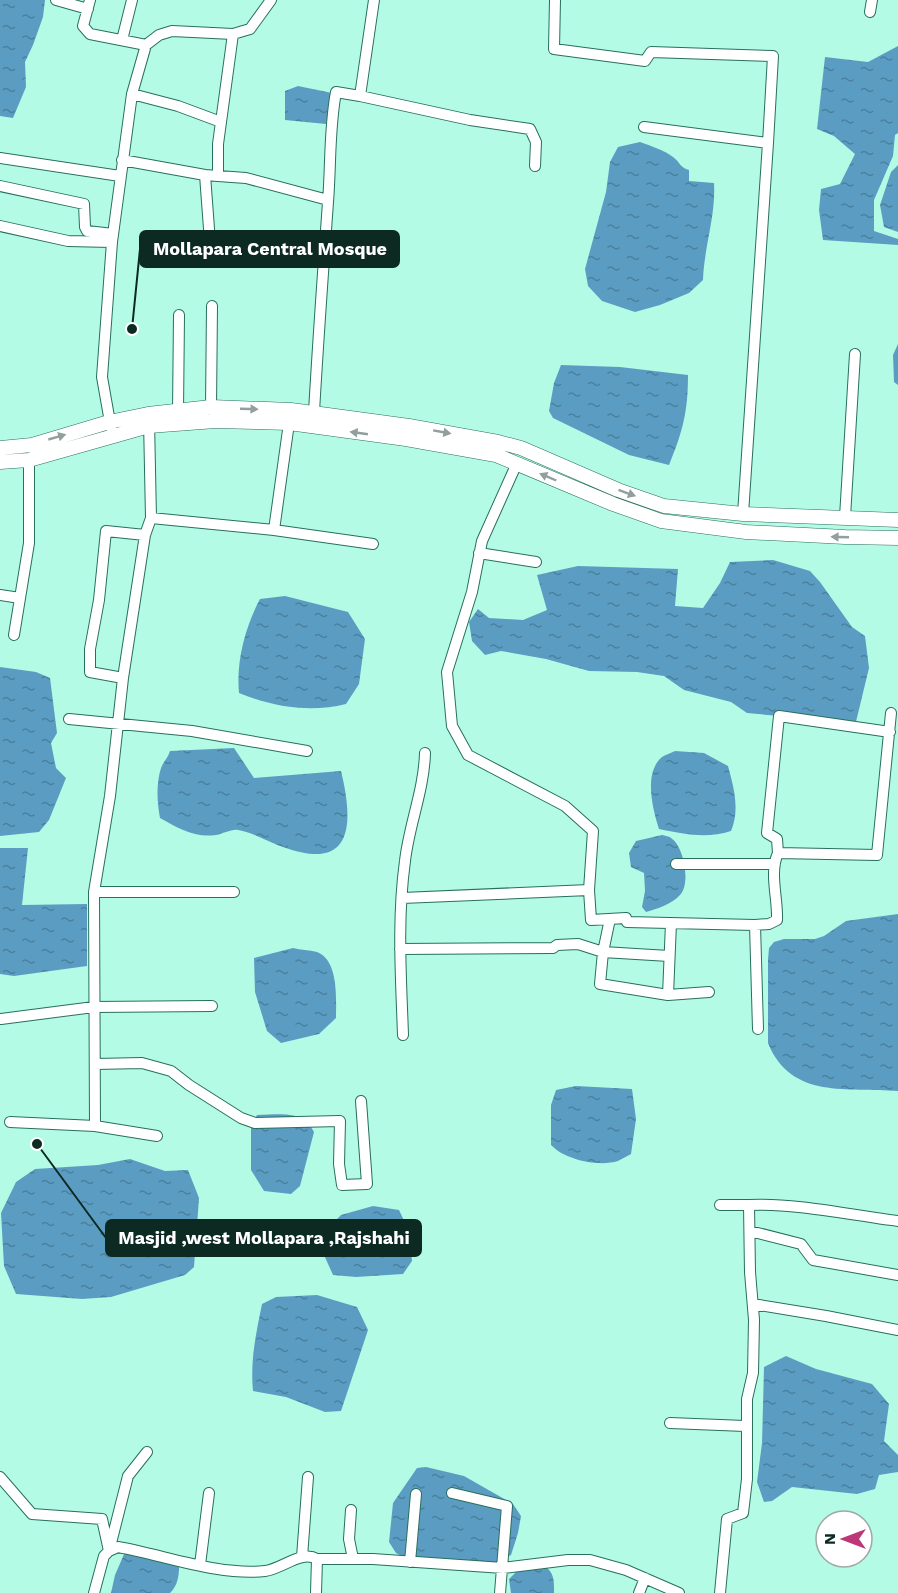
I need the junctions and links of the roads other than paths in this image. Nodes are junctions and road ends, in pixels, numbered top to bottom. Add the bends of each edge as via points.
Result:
1 (56, 0) edge
2 (132, 0) edge
3 (271, 0) edge
4 (374, 0) edge
5 (555, 0) edge
6 (872, 0) edge
7 (89, 5) edge
8 (870, 12) dead end
9 (233, 34) junction
10 (122, 40) junction
11 (146, 45) junction
12 (132, 94) junction
13 (360, 96) junction
14 (221, 122) junction
15 (644, 127) dead end
16 (768, 143) junction
17 (0, 158) edge
18 (122, 160) junction
19 (535, 166) dead end
20 (205, 175) junction
21 (120, 176) junction
22 (218, 176) junction
23 (0, 186) edge
24 (328, 200) junction
25 (0, 226) edge
26 (112, 238) junction
27 (324, 250) junction
28 (212, 306) dead end
29 (179, 315) dead end
30 (855, 354) dead end
31 (211, 407) junction
32 (178, 411) junction
33 (314, 412) junction
34 (149, 420) junction
35 (109, 423) junction
36 (289, 423) junction
37 (114, 437) junction
38 (0, 448) edge
39 (29, 460) junction
40 (0, 462) edge
41 (517, 463) junction
42 (743, 514) junction
43 (845, 517) junction
44 (151, 518) junction
45 (898, 520) edge
46 (274, 530) junction
47 (145, 535) junction
48 (898, 538) edge
49 (373, 544) dead end
50 (479, 554) junction
51 (536, 562) dead end
52 (0, 595) edge
53 (20, 598) junction
54 (14, 635) dead end
55 (123, 678) junction
56 (891, 713) dead end
57 (69, 719) dead end
58 (118, 723) junction
59 (892, 740) edge
60 (307, 751) dead end
61 (425, 753) dead end
62 (778, 853) junction
63 (676, 864) dead end
64 (773, 864) junction
65 (589, 890) junction
66 (94, 892) junction
67 (234, 892) dead end
68 (402, 898) junction
69 (610, 919) junction
70 (671, 923) junction
71 (755, 925) junction
72 (400, 950) junction
73 (603, 952) junction
74 (669, 956) junction
75 (709, 992) dead end
76 (668, 995) junction
77 (212, 1006) dead end
78 (94, 1007) junction
79 (1, 1019) edge
80 (758, 1029) dead end
81 (403, 1035) dead end
82 (95, 1064) junction
83 (361, 1101) dead end
84 (10, 1122) dead end
85 (95, 1126) junction
86 (158, 1136) dead end
87 (720, 1205) dead end
88 (749, 1205) junction
89 (898, 1221) edge
90 (750, 1231) junction
91 (898, 1275) edge
92 (753, 1304) junction
93 (898, 1330) edge
94 (670, 1422) dead end
95 (745, 1426) junction
96 (147, 1452) dead end
97 (308, 1477) dead end
98 (0, 1478) edge
99 (452, 1492) dead end
100 (209, 1493) dead end
101 (416, 1494) dead end
102 (351, 1510) dead end
103 (109, 1551) junction
104 (302, 1557) junction
105 (317, 1559) junction
106 (352, 1559) junction
107 (410, 1562) junction
108 (200, 1565) junction
109 (503, 1568) junction
110 (645, 1578) junction
111 (94, 1593) edge
112 (316, 1593) edge
113 (500, 1593) edge
114 (639, 1593) edge
115 (680, 1593) edge
116 (720, 1593) edge

1 - 7 street
2 - 10 street
3 - 9 street via 250,29
4 - 13 street
5 - 16 street via 555,49 645,61 651,52 773,56
6 - 8 street
7 - 10 street via 85,31
9 - 11 street via 172,31 159,34
9 - 14 street
10 - 11 street
11 - 12 street
12 - 14 street
12 - 18 street
13 - 19 street via 530,129 536,142
13 - 24 street via 336,92
14 - 22 street
15 - 16 street
16 - 42 street
17 - 21 street
18 - 20 street
18 - 21 street
20 - 22 street
20 - 27 street via 210,242
21 - 26 street
22 - 24 street via 246,178
23 - 26 street via 84,204 87,231
24 - 27 street
25 - 26 street via 68,241
26 - 35 street via 102,377
27 - 33 street
28 - 31 street
29 - 32 street
30 - 43 street
31 - 32 street
31 -> 33 street
32 - 34 street
33 -> 42 street via 498,442 664,506
34 - 35 street
34 - 36 street
34 - 37 street
34 - 44 street
35 - 37 street
38 -> 35 street via 32,445
41 -> 36 street via 496,455 429,443
36 - 46 street
37 - 39 street
39 - 40 street
39 - 53 street via 29,543
48 -> 41 street via 746,532 661,521
41 - 50 street
42 - 43 street
43 - 45 street
44 - 46 street
44 - 47 street
46 - 49 street
47 - 55 street
47 - 55 street via 106,531 90,672
50 - 51 street
50 - 65 street via 472,592 447,672 452,726 468,755 565,806 593,831
52 - 53 street
53 - 54 street
55 - 58 street
56 - 59 street
57 - 58 street
58 - 60 street
58 - 66 street
59 - 62 street via 877,855
59 - 62 street via 779,716 767,833 777,839
61 - 68 street
62 - 64 street
63 - 64 street
64 - 71 street via 777,920
65 - 68 street
65 - 69 street via 591,920
66 - 67 street
66 - 78 street
68 - 72 street
69 - 70 street
69 - 73 street
70 - 71 street
70 - 74 street
71 - 80 street
72 - 73 street via 553,948 578,944
72 - 81 street
73 - 74 street
73 - 76 street via 600,984
74 - 76 street
75 - 76 street
77 - 78 street
78 - 79 street
78 - 82 street
82 - 83 street via 142,1063 171,1071 255,1124 340,1121 342,1185 367,1184
82 - 85 street
84 - 85 street
85 - 86 street
87 - 88 street
88 - 89 street
88 - 90 street
90 - 91 street via 801,1244 813,1260
90 - 92 street
92 - 93 street
92 - 95 street via 753,1373
94 - 95 street
95 - 116 street via 747,1479 743,1513 727,1519
96 - 103 street via 128,1476
97 - 104 street
98 - 103 street via 32,1514 102,1519
99 - 109 street via 507,1506
100 - 108 street
101 - 107 street
102 - 106 street
103 - 108 street via 118,1547
103 - 111 street via 104,1556
104 - 105 street
104 - 108 street via 264,1571
105 - 106 street
105 - 112 street
106 - 107 street
107 - 109 street
109 - 110 street via 590,1560
109 - 113 street
110 - 114 street
110 - 115 street

